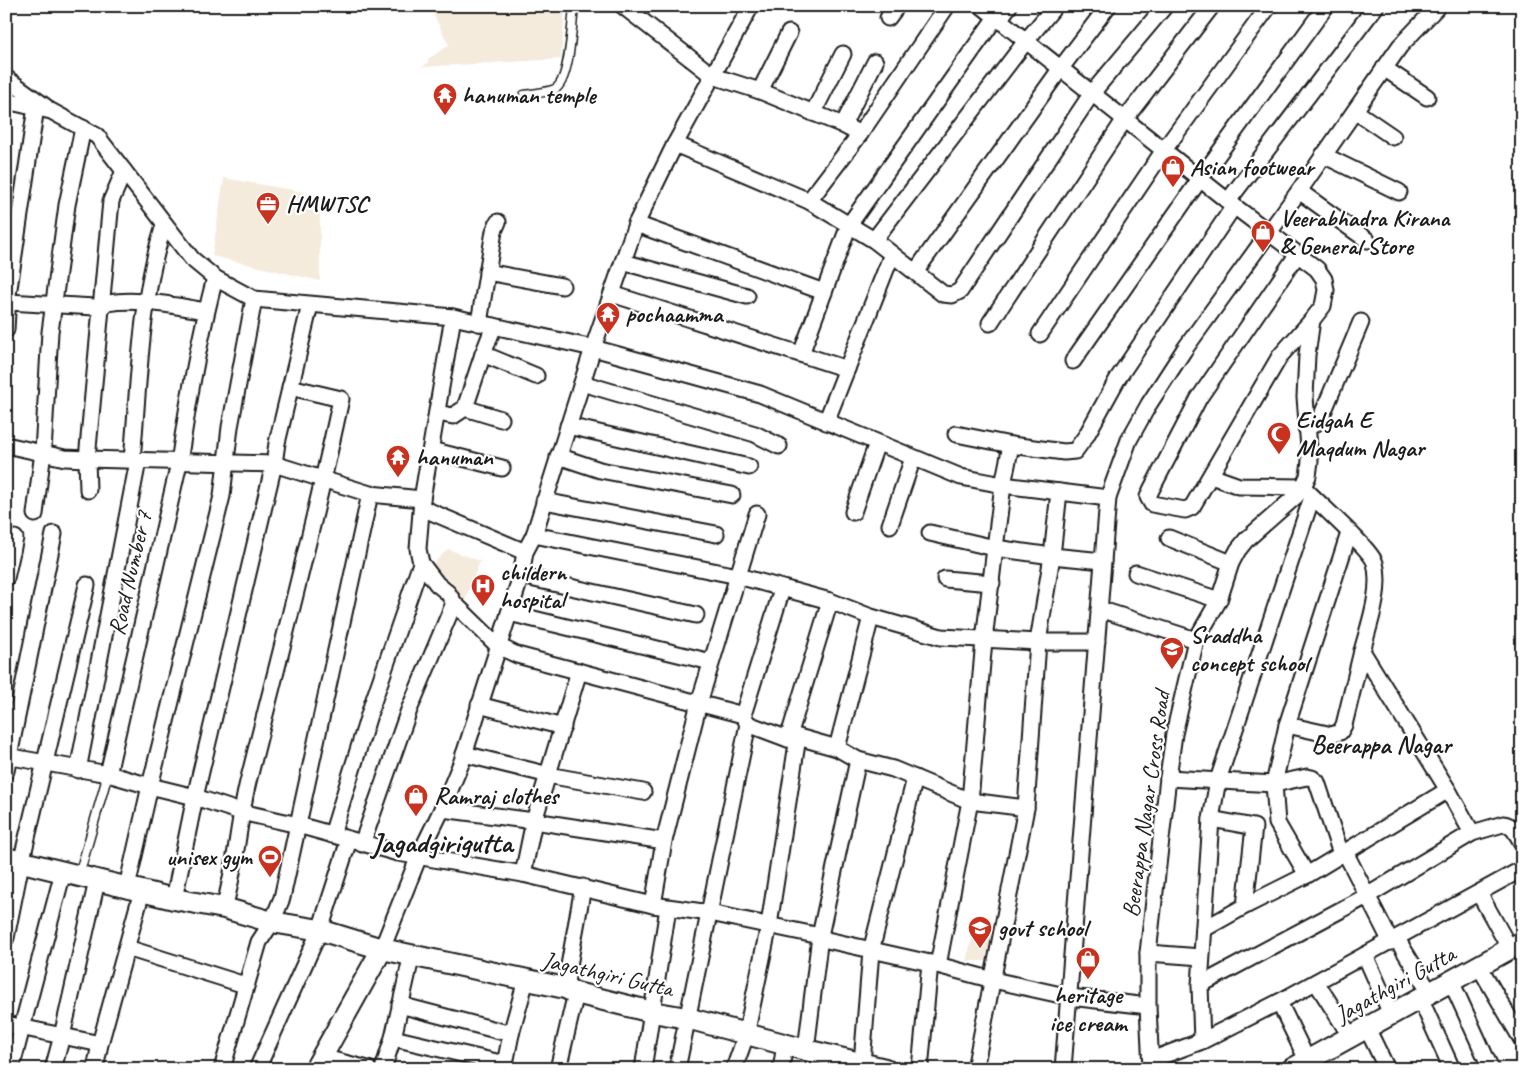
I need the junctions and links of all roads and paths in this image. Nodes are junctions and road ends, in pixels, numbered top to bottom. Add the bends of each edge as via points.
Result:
1 (574, 6) edge
2 (623, 6) edge
3 (751, 6) edge
4 (947, 6) edge
5 (982, 6) edge
6 (1009, 6) edge
7 (1055, 6) edge
8 (1108, 6) edge
9 (1165, 6) edge
10 (1212, 6) edge
11 (1269, 6) edge
12 (1326, 6) edge
13 (1376, 6) edge
14 (1438, 6) edge
15 (997, 18) junction
16 (789, 33) dead end
17 (1026, 41) junction
18 (843, 54) dead end
19 (875, 62) dead end
20 (1061, 68) junction
21 (1384, 68) junction
22 (714, 76) junction
23 (6, 78) edge
24 (760, 91) junction
25 (1092, 93) junction
26 (524, 95) dead end
27 (1427, 97) dead end
28 (6, 101) edge
29 (36, 107) junction
30 (51, 111) junction
31 (1355, 111) junction
32 (813, 113) junction
33 (1125, 119) junction
34 (843, 125) junction
35 (83, 128) junction
36 (860, 134) junction
37 (1393, 137) dead end
38 (675, 144) junction
39 (1164, 150) junction
40 (1323, 155) junction
41 (124, 171) junction
42 (1200, 178) junction
43 (1299, 191) junction
44 (1399, 192) dead end
45 (808, 201) junction
46 (1231, 204) junction
47 (498, 222) dead end
48 (636, 224) junction
49 (164, 225) junction
50 (849, 225) junction
51 (1268, 232) junction
52 (874, 240) junction
53 (1367, 240) dead end
54 (892, 254) junction
55 (1297, 255) junction
56 (623, 262) junction
57 (916, 271) junction
58 (487, 272) junction
59 (215, 278) junction
60 (562, 286) dead end
61 (824, 292) junction
62 (612, 294) junction
63 (747, 296) dead end
64 (254, 299) junction
65 (146, 301) junction
66 (8, 302) junction
67 (102, 304) junction
68 (310, 305) junction
69 (54, 306) junction
70 (206, 311) junction
71 (453, 317) junction
72 (1312, 320) junction
73 (1361, 322) dead end
74 (990, 323) dead end
75 (486, 325) junction
76 (6, 330) edge
77 (1040, 334) dead end
78 (593, 348) junction
79 (482, 354) junction
80 (802, 354) junction
81 (1073, 361) dead end
82 (847, 368) junction
83 (536, 376) dead end
84 (582, 382) junction
85 (290, 387) junction
86 (465, 408) junction
87 (437, 414) junction
88 (500, 420) dead end
89 (826, 422) junction
90 (568, 426) junction
91 (1306, 428) junction
92 (956, 434) dead end
93 (877, 443) junction
94 (6, 445) edge
95 (1011, 445) junction
96 (779, 446) dead end
97 (431, 450) junction
98 (43, 452) junction
99 (558, 456) junction
100 (912, 458) junction
101 (87, 459) junction
102 (135, 461) junction
103 (179, 463) junction
104 (226, 463) junction
105 (274, 464) junction
106 (749, 467) dead end
107 (502, 468) dead end
108 (1211, 476) junction
109 (324, 480) junction
110 (1003, 486) junction
111 (88, 490) dead end
112 (1059, 492) junction
113 (1308, 492) junction
114 (370, 494) junction
115 (732, 495) dead end
116 (1108, 498) junction
117 (544, 501) junction
118 (422, 503) junction
119 (853, 512) dead end
120 (35, 514) dead end
121 (758, 514) dead end
122 (890, 525) dead end
123 (930, 533) dead end
124 (1349, 533) junction
125 (54, 534) dead end
126 (716, 534) dead end
127 (534, 536) junction
128 (15, 538) dead end
129 (1169, 538) dead end
130 (995, 548) junction
131 (525, 552) junction
132 (1052, 556) junction
133 (1103, 561) junction
134 (421, 563) junction
135 (1231, 563) junction
136 (1136, 573) dead end
137 (520, 576) junction
138 (738, 576) junction
139 (6, 578) edge
140 (945, 578) dead end
141 (992, 583) junction
142 (87, 585) dead end
143 (782, 589) junction
144 (1219, 600) junction
145 (830, 602) junction
146 (454, 603) junction
147 (1099, 609) junction
148 (509, 613) junction
149 (696, 614) dead end
150 (870, 617) junction
151 (984, 640) junction
152 (1196, 640) junction
153 (1038, 642) junction
154 (1097, 642) junction
155 (498, 646) junction
156 (1362, 650) junction
157 (711, 662) junction
158 (579, 671) junction
159 (699, 703) junction
160 (479, 705) junction
161 (746, 720) junction
162 (1286, 725) junction
163 (563, 727) junction
164 (793, 738) junction
165 (837, 748) junction
166 (464, 754) junction
167 (858, 760) junction
168 (7, 761) edge
169 (46, 762) junction
170 (78, 770) junction
171 (108, 774) junction
172 (547, 774) junction
173 (915, 778) junction
174 (1168, 778) junction
175 (1218, 780) junction
176 (1274, 784) junction
177 (150, 786) junction
178 (1448, 790) junction
179 (643, 792) dead end
180 (195, 797) junction
181 (970, 801) junction
182 (1026, 808) junction
183 (442, 809) junction
184 (241, 812) junction
185 (1211, 820) junction
186 (534, 821) junction
187 (1277, 823) junction
188 (298, 824) junction
189 (1254, 827) junction
190 (1472, 832) junction
191 (332, 835) junction
192 (356, 842) junction
193 (664, 842) junction
194 (1522, 843) edge
195 (1343, 853) junction
196 (419, 856) junction
197 (14, 860) edge
198 (1522, 869) edge
199 (523, 874) junction
200 (1307, 875) junction
201 (80, 876) junction
202 (583, 887) junction
203 (134, 889) junction
204 (1479, 893) junction
205 (1368, 895) junction
206 (174, 899) junction
207 (1245, 906) junction
208 (661, 907) junction
209 (224, 908) junction
210 (710, 913) junction
211 (272, 922) junction
212 (769, 925) junction
213 (1204, 929) junction
214 (320, 930) junction
215 (820, 936) junction
216 (6, 938) edge
217 (1394, 940) junction
218 (1518, 947) edge
219 (127, 948) junction
220 (382, 949) junction
221 (870, 951) junction
222 (1148, 953) junction
223 (412, 954) junction
224 (1365, 955) junction
225 (1201, 957) junction
226 (934, 964) junction
227 (1480, 966) junction
228 (526, 980) junction
229 (993, 980) junction
230 (1451, 981) junction
231 (1316, 982) junction
232 (245, 985) junction
233 (1200, 985) junction
234 (570, 990) junction
235 (1425, 996) junction
236 (1070, 997) junction
237 (1279, 1002) junction
238 (400, 1005) junction
239 (1148, 1006) junction
240 (652, 1012) junction
241 (1391, 1014) junction
242 (687, 1018) junction
243 (6, 1024) edge
244 (21, 1027) junction
245 (1359, 1032) junction
246 (511, 1034) junction
247 (746, 1035) junction
248 (62, 1036) junction
249 (393, 1038) junction
250 (1522, 1040) edge
251 (1202, 1041) junction
252 (100, 1044) junction
253 (785, 1045) junction
254 (806, 1050) junction
255 (318, 1063) edge
256 (837, 1063) edge
257 (862, 1063) junction
258 (1151, 1064) edge
259 (504, 1066) edge
260 (1304, 1066) edge
261 (11, 1069) edge
262 (52, 1069) edge
263 (95, 1069) edge
264 (222, 1069) edge
265 (257, 1069) edge
266 (368, 1069) edge
267 (383, 1069) edge
268 (558, 1069) edge
269 (643, 1069) edge
270 (676, 1069) edge
271 (734, 1069) edge
272 (781, 1069) edge
273 (885, 1069) edge
274 (920, 1069) edge
275 (975, 1069) edge
276 (1063, 1069) edge
277 (1386, 1069) edge
278 (1452, 1069) edge
279 (1491, 1069) edge

1 - 26 lane via 568,61 562,82 555,89
2 - 22 street
3 - 22 street
4 - 36 street
5 - 15 street, Beerappa Nagar Cross Road
6 - 15 street
7 - 17 street
8 - 20 street
9 - 25 street
10 - 33 street
11 - 39 street
12 - 42 street
13 - 46 street
14 - 21 street
15 - 17 street, Beerappa Nagar Cross Road
15 - 50 street
16 - 24 street
17 - 20 street, Beerappa Nagar Cross Road
17 - 52 street
18 - 32 street
19 - 34 street
20 - 25 street, Beerappa Nagar Cross Road
20 - 57 street
21 - 27 street
21 - 31 street
22 - 24 street
22 - 38 street
23 - 30 street
24 - 32 street
25 - 33 street, Beerappa Nagar Cross Road
25 - 57 street via 960,291 952,295 943,294
28 - 29 street
29 - 30 street
29 - 66 street
30 - 35 street
31 - 37 street
31 - 40 street
32 - 34 street
33 - 39 street, Beerappa Nagar Cross Road
33 - 74 street
34 - 36 street
35 - 41 street via 97,136
35 - 69 street via 67,205
36 - 45 street
38 - 45 street
38 - 48 street
39 - 42 street, Beerappa Nagar Cross Road
39 - 77 street
40 - 43 street
40 - 44 street
41 - 49 street
41 - 67 street via 111,201
42 - 46 street, Beerappa Nagar Cross Road
42 - 81 street
43 - 51 street
43 - 53 street
45 - 50 street
46 - 51 street, Beerappa Nagar Cross Road
46 - 95 street via 1118,378 1075,451
47 - 58 street
48 - 56 street
48 - 61 street
49 - 59 street via 192,258
49 - 65 street
50 - 52 street
50 - 61 street
51 - 55 street, Beerappa Nagar Cross Road
51 - 116 street via 1149,404 1129,440
52 - 54 street
54 - 57 street
54 - 82 street
55 - 72 street, Beerappa Nagar Cross Road via 1317,269 1324,279 1324,306
55 - 108 street via 1199,398 1148,497 1152,504 1185,510 1192,508
56 - 62 street
56 - 63 street
58 - 60 street
58 - 75 street
59 - 64 street
59 - 70 street, Road Number 7
61 - 80 street
62 - 78 street
62 - 80 street
64 - 68 street
64 - 104 street
65 - 67 street
65 - 70 street
65 - 102 street
66 - 69 street
66 - 76 street
67 - 69 street via 95,307
67 - 101 street
68 - 71 street
68 - 85 street
69 - 98 street
70 - 103 street, Road Number 7
71 - 75 street
71 - 87 street
72 - 91 street, Beerappa Nagar Cross Road via 1306,379
72 - 108 street via 1280,356
73 - 91 street via 1322,415 1315,424
75 - 78 street
75 - 79 street
78 - 84 street
78 - 89 street via 760,394
79 - 83 street
79 - 86 street
80 - 82 street
82 - 89 street
84 - 90 street
84 - 96 street via 755,434
85 - 105 street
85 - 109 street via 341,399
86 - 87 street via 453,416
86 - 88 street
87 - 97 street
89 - 93 street
90 - 99 street
90 - 106 street
91 - 113 street, Beerappa Nagar Cross Road via 1310,461
92 - 95 street
93 - 100 street
93 - 119 street
94 - 98 street
95 - 110 street
97 - 107 street
97 - 118 street
98 - 101 street
98 - 120 street
99 - 115 street via 600,470
99 - 117 street
100 - 110 street via 960,477
100 - 122 street
101 - 102 street
101 - 111 street
102 - 103 street
102 - 170 street
103 - 104 street
103 - 171 street, Road Number 7
104 - 105 street
104 - 177 street via 222,496
105 - 109 street
105 - 180 street
108 - 113 street via 1239,486
109 - 114 street
109 - 184 street
110 - 112 street
110 - 130 street
112 - 116 street
112 - 132 street
113 - 124 street
113 - 135 street, Beerappa Nagar Cross Road via 1296,496 1246,540
113 - 175 street
114 - 118 street
114 - 188 street
116 - 133 street
117 - 126 street
117 - 127 street
118 - 131 street
118 - 134 street via 418,549
121 - 138 street
123 - 130 street
124 - 156 street via 1375,562 1376,601
124 - 162 street
125 - 168 street
127 - 131 street
127 - 138 street
128 - 139 street
129 - 135 street
130 - 132 street
130 - 141 street
131 - 137 street
132 - 133 street
132 - 153 street
133 - 147 street
134 - 146 street
134 - 191 street
135 - 144 street, Beerappa Nagar Cross Road
136 - 144 street
137 - 148 street
137 - 149 street
138 - 143 street
138 - 157 street
140 - 141 street
141 - 151 street
142 - 169 street
143 - 145 street
143 - 161 street
144 - 152 street, Beerappa Nagar Cross Road
145 - 150 street
145 - 164 street
146 - 155 street
146 - 192 street
147 - 152 street
147 - 154 street
148 - 155 street
148 - 157 street
150 - 151 street via 941,636
150 - 165 street
151 - 153 street
151 - 181 street
152 - 174 street, Beerappa Nagar Cross Road via 1174,734
153 - 154 street
153 - 182 street
154 - 236 street
155 - 158 street via 518,655
155 - 160 street
156 - 162 street via 1340,732 1332,735
156 - 178 street
157 - 159 street
158 - 159 street
158 - 163 street
159 - 161 street
159 - 193 street
160 - 163 street
160 - 166 street
161 - 164 street
161 - 210 street
162 - 176 street
163 - 172 street
164 - 165 street
164 - 212 street
165 - 167 street
166 - 172 street
166 - 183 street
167 - 173 street
167 - 215 street
168 - 169 street
169 - 170 street
169 - 197 street
170 - 171 street
171 - 177 street
171 - 201 lane, Road Number 7
172 - 179 street
172 - 186 street
173 - 181 street
173 - 221 street
174 - 175 street
174 - 222 street, Beerappa Nagar Cross Road
175 - 176 street
175 - 185 street
176 - 187 street
176 - 195 street via 1307,777 1317,782
177 - 180 street
177 - 203 street
178 - 190 street
178 - 195 street
180 - 184 street
180 - 206 street
181 - 182 street
181 - 226 street
182 - 229 street
183 - 186 street
183 - 196 street
184 - 188 street
184 - 209 street via 230,889
185 - 189 street
185 - 213 street
186 - 193 street
186 - 199 street
187 - 189 street
187 - 200 street
188 - 191 street
188 - 211 street via 282,898
189 - 207 street
190 - 194 street via 1508,824
190 - 205 street
191 - 192 street
192 - 196 street
192 - 214 street
193 - 208 street
195 - 200 street
195 - 205 street
196 - 199 street
196 - 220 street
197 - 201 street, Jagathgiri Gutta
197 - 216 street
198 - 204 street
199 - 202 street
200 - 207 street
201 - 203 street, Jagathgiri Gutta
201 - 244 street
201 - 248 street
202 - 208 street
202 - 234 street
203 - 206 street, Jagathgiri Gutta
203 - 219 street
204 - 217 street
204 - 218 street
205 - 217 street
205 - 233 street
206 - 209 street, Jagathgiri Gutta
207 - 213 street
208 - 210 street
208 - 240 street
209 - 211 street, Jagathgiri Gutta
210 - 212 street
210 - 242 street
211 - 214 street, Jagathgiri Gutta
211 - 232 street via 259,942
212 - 215 street
212 - 247 street
213 - 225 street
214 - 220 street, Jagathgiri Gutta
214 - 265 street
215 - 221 street
215 - 254 street
217 - 224 street
217 - 235 street
218 - 227 street, Jagathgiri Gutta
219 - 232 street
219 - 252 street
220 - 223 street, Jagathgiri Gutta
220 - 255 street
221 - 226 street
221 - 257 street
222 - 225 street
222 - 239 street, Beerappa Nagar Cross Road
223 - 228 street, Jagathgiri Gutta
223 - 238 street
224 - 231 street
224 - 241 street
225 - 233 street
226 - 229 street
226 - 274 street
227 - 230 street, Jagathgiri Gutta
227 - 250 street
228 - 234 street, Jagathgiri Gutta
228 - 246 street
229 - 236 street
229 - 275 street
230 - 235 street, Jagathgiri Gutta
230 - 279 street
231 - 237 street
231 - 245 street
232 - 264 street
233 - 251 street
234 - 240 street, Jagathgiri Gutta
234 - 268 street
235 - 241 street, Jagathgiri Gutta
235 - 278 street
236 - 239 street
236 - 276 street
237 - 251 street
237 - 260 street
238 - 246 street
238 - 249 street
239 - 258 street, Beerappa Nagar Cross Road
240 - 242 street, Jagathgiri Gutta
240 - 269 street
241 - 245 street, Jagathgiri Gutta
242 - 247 street, Jagathgiri Gutta
242 - 270 street
243 - 244 street
244 - 248 street
244 - 261 street
245 - 260 street, Jagathgiri Gutta
245 - 277 street
246 - 259 street
247 - 253 street, Jagathgiri Gutta
247 - 271 street
248 - 252 street
248 - 262 street
249 - 259 street
249 - 267 street
251 - 258 street
252 - 263 street
253 - 254 street, Jagathgiri Gutta
253 - 272 street
254 - 256 street, Jagathgiri Gutta
255 - 266 street
256 - 257 street, Jagathgiri Gutta
257 - 273 street, Jagathgiri Gutta

